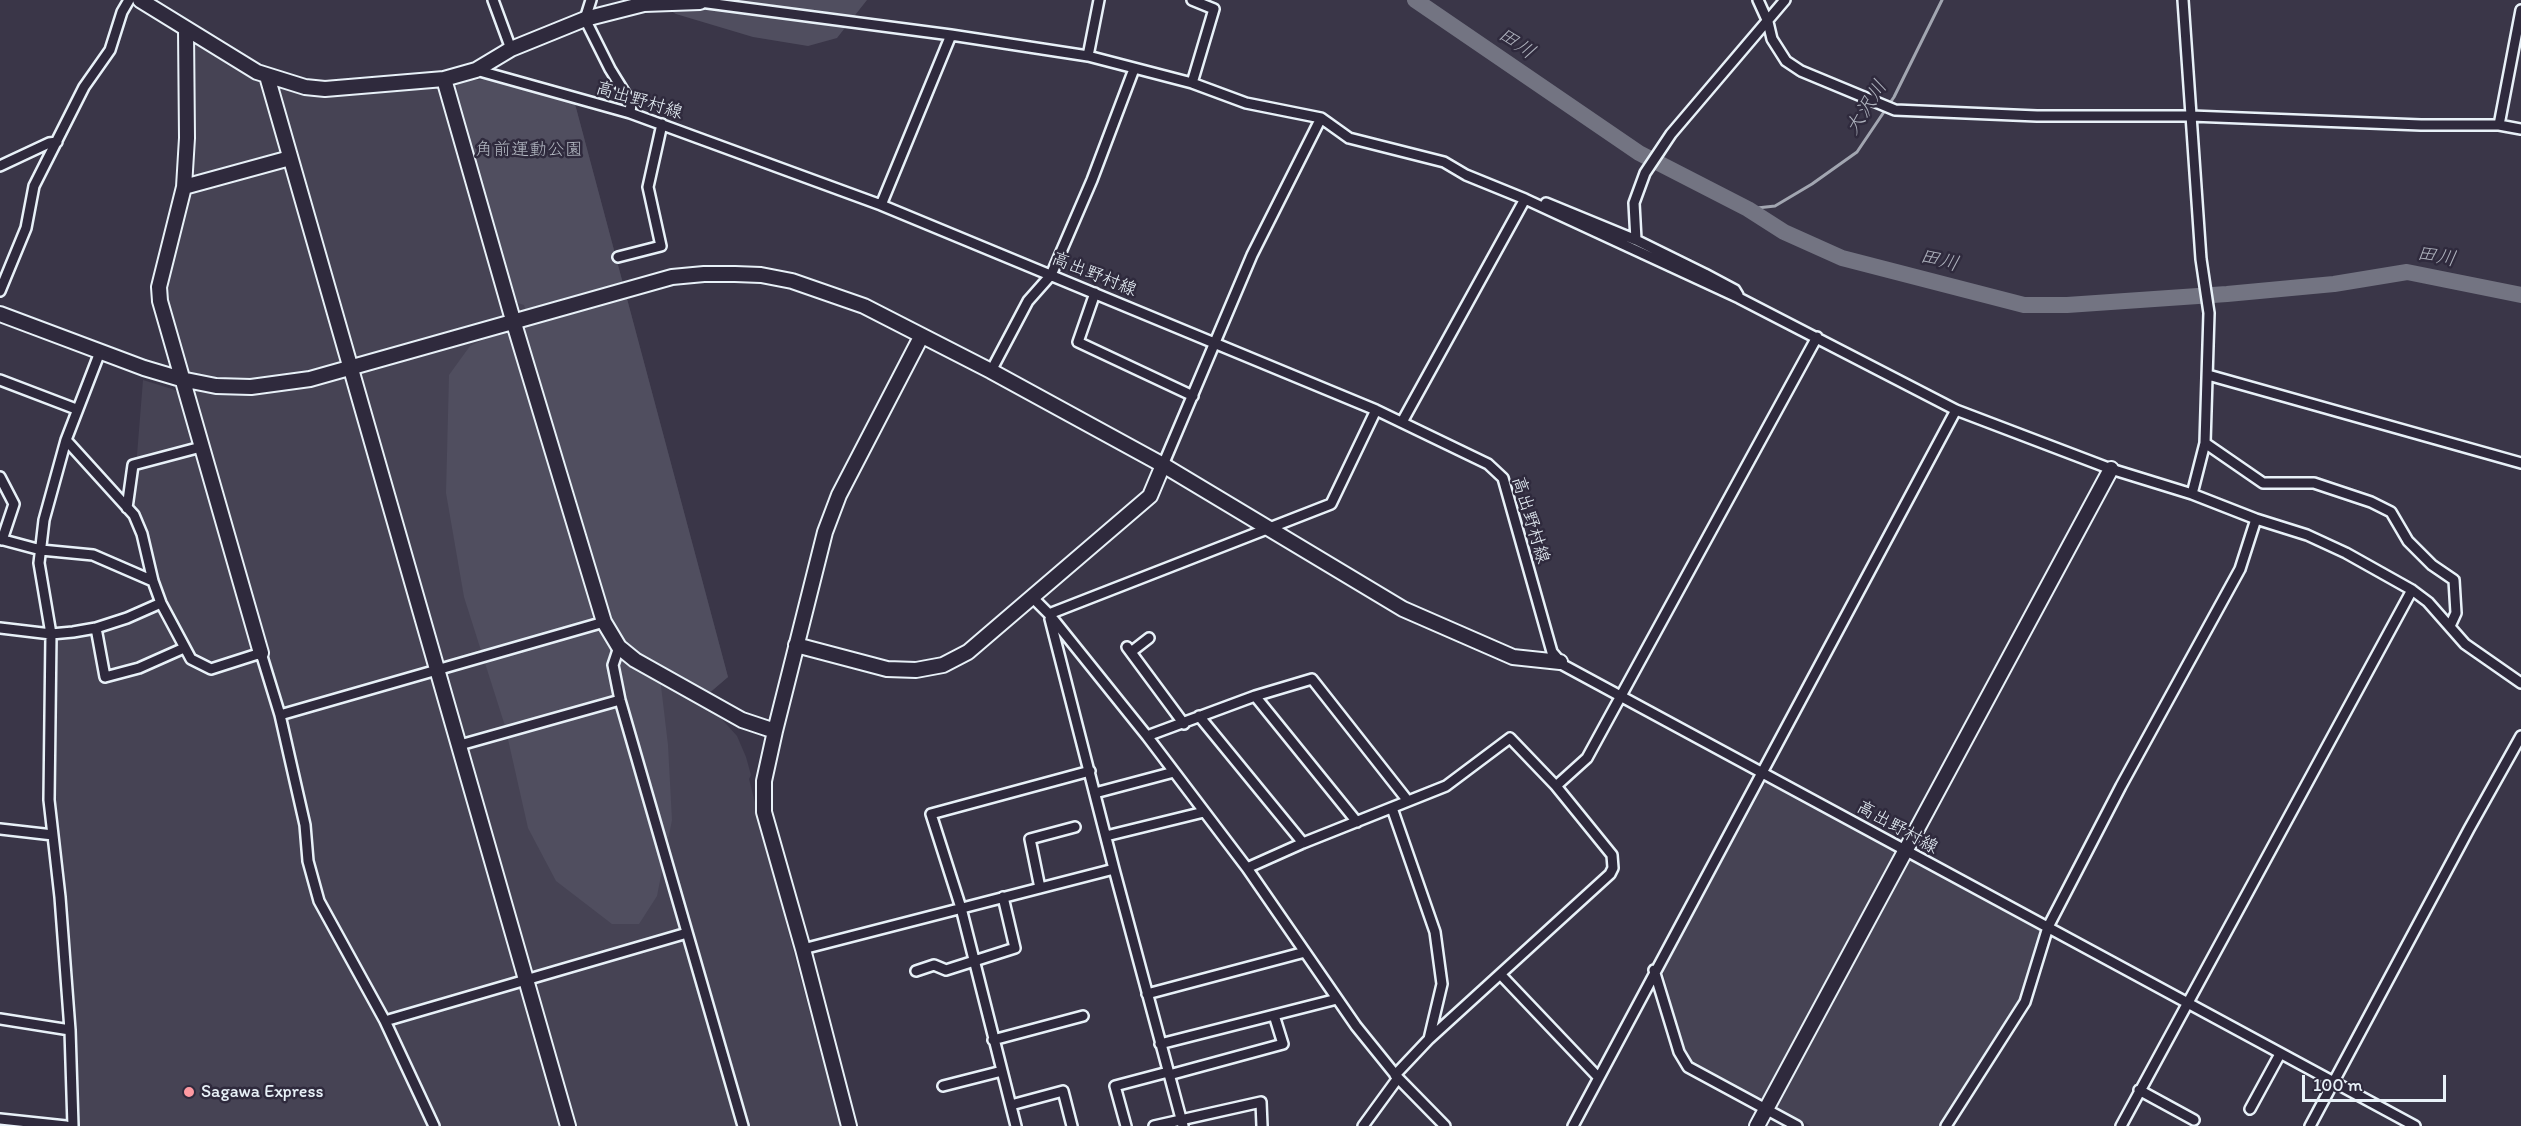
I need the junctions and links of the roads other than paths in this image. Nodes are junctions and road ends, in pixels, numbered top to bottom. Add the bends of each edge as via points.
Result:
1 (129, 0) edge
2 (140, 0) edge
3 (493, 0) edge
4 (591, 0) edge
5 (1099, 0) edge
6 (1192, 0) edge
7 (1758, 0) edge
8 (1785, 0) edge
9 (2183, 0) edge
10 (700, 2) joint
11 (2521, 10) edge
12 (585, 19) junction
13 (1768, 22) junction
14 (186, 30) junction
15 (951, 35) junction
16 (510, 49) junction
17 (1088, 56) junction
18 (1134, 69) junction
19 (476, 70) junction
20 (267, 76) junction
21 (444, 79) junction
22 (1192, 83) junction
23 (630, 113) junction
24 (2191, 116) junction
25 (1321, 118) junction
26 (662, 124) junction
27 (2499, 125) junction
28 (2521, 129) edge
29 (57, 142) junction
30 (290, 158) junction
31 (0, 166) edge
32 (184, 187) junction
33 (1525, 199) junction
34 (881, 205) junction
35 (1636, 240) junction
36 (618, 257) dead end
37 (1051, 275) junction
38 (0, 291) edge
39 (1095, 293) junction
40 (1739, 298) junction
41 (0, 314) edge
42 (513, 320) junction
43 (921, 337) junction
44 (1817, 337) junction
45 (1216, 342) junction
46 (100, 352) junction
47 (351, 368) junction
48 (991, 371) junction
49 (2208, 375) junction
50 (181, 379) junction
51 (0, 380) edge
52 (1193, 396) junction
53 (76, 409) junction
54 (1376, 410) junction
55 (1956, 410) junction
56 (1402, 422) junction
57 (66, 440) junction
58 (2205, 444) junction
59 (201, 447) junction
60 (2521, 463) edge
61 (1163, 465) junction
62 (2111, 469) junction
63 (0, 477) edge
64 (2192, 494) junction
65 (127, 508) junction
66 (2256, 519) junction
67 (1268, 528) junction
68 (1, 540) edge
69 (41, 550) junction
70 (153, 580) junction
71 (2412, 590) junction
72 (1033, 598) junction
73 (161, 603) junction
74 (1049, 614) junction
75 (604, 622) junction
76 (2450, 626) junction
77 (0, 628) edge
78 (96, 628) junction
79 (51, 634) junction
80 (1149, 638) dead end
81 (796, 645) junction
82 (619, 647) junction
83 (184, 648) junction
84 (261, 653) junction
85 (1560, 662) junction
86 (438, 670) junction
87 (2521, 683) edge
88 (1255, 696) junction
89 (1621, 697) junction
90 (620, 700) junction
91 (280, 715) junction
92 (1199, 716) junction
93 (1183, 723) junction
94 (775, 731) junction
95 (1147, 736) junction
96 (2521, 736) edge
97 (460, 745) junction
98 (1090, 771) junction
99 (1174, 772) junction
100 (1762, 773) junction
101 (1556, 786) junction
102 (1095, 793) junction
103 (1408, 801) junction
104 (1392, 808) junction
105 (1204, 812) junction
106 (1357, 822) junction
107 (1075, 827) dead end
108 (0, 830) edge
109 (53, 835) junction
110 (1106, 836) junction
111 (1303, 843) junction
112 (1905, 852) junction
113 (1247, 868) junction
114 (1114, 869) junction
115 (1040, 888) junction
116 (1003, 897) junction
117 (961, 908) junction
118 (2048, 927) junction
119 (687, 933) junction
120 (803, 950) junction
121 (1305, 952) junction
122 (974, 962) junction
123 (1654, 970) junction
124 (916, 971) dead end
125 (1501, 975) junction
126 (527, 979) junction
127 (1147, 994) junction
128 (1337, 999) junction
129 (2189, 1004) junction
130 (1274, 1015) junction
131 (1083, 1016) dead end
132 (0, 1019) edge
133 (386, 1022) junction
134 (70, 1030) junction
135 (1430, 1039) junction
136 (993, 1040) junction
137 (1160, 1044) junction
138 (2280, 1054) junction
139 (1002, 1071) junction
140 (1168, 1074) junction
141 (1396, 1077) junction
142 (1598, 1077) junction
143 (2333, 1083) junction
144 (943, 1086) dead end
145 (2139, 1090) junction
146 (1011, 1104) junction
147 (1766, 1109) junction
148 (2250, 1109) dead end
149 (0, 1119) edge
150 (2194, 1120) dead end
151 (1182, 1123) edge
152 (66, 1126) edge
153 (73, 1126) edge
154 (434, 1126) edge
155 (568, 1126) edge
156 (743, 1126) edge
157 (849, 1126) edge
158 (1016, 1126) edge
159 (1072, 1126) edge
160 (1126, 1126) edge
161 (1154, 1126) edge
162 (1262, 1126) edge
163 (1363, 1126) edge
164 (1445, 1126) edge
165 (1573, 1126) edge
166 (1757, 1126) edge
167 (1797, 1126) edge
168 (1946, 1126) edge
169 (2121, 1126) edge
170 (2310, 1126) edge
171 (2415, 1126) edge

1 - 29 street via 110,50 84,87
2 - 14 street
3 - 16 street
4 - 12 street
5 - 17 street
6 - 22 street via 1214,9
7 - 13 street
8 - 13 street
9 - 24 street
10 - 12 street via 644,4
10 - 15 street
11 - 27 street
12 - 16 street
12 - 23 street via 631,103
13 - 24 street via 1772,39 1786,61 1894,110 2037,116
13 - 35 street via 1671,134 1645,172 1634,203
14 - 20 street
14 - 32 street
15 - 17 street
15 - 34 street
16 - 19 street
17 - 18 street
18 - 22 street
18 - 37 street
19 - 21 street
19 - 23 street, 高出野村線
20 - 21 street via 325,89
20 - 30 street
21 - 42 street
22 - 25 street via 1246,103
23 - 26 street, 高出野村線
24 - 27 street
24 - 49 street via 2209,309
25 - 33 street via 1349,138 1444,162
25 - 45 street via 1252,255
26 - 34 street, 高出野村線
26 - 36 street via 648,187 662,246
27 - 28 street
29 - 31 street
29 - 38 street via 34,186 26,228
30 - 32 street
30 - 47 street
32 - 50 street via 159,287 162,315
33 - 35 street via 1544,202
33 - 40 street
33 - 56 street
34 - 37 street, 高出野村線
35 - 40 street via 1735,290
37 - 39 street, 高出野村線
37 - 48 street via 1029,301
39 - 45 street, 高出野村線
39 - 52 street via 1078,342
40 - 44 street
41 - 46 street
42 - 43 street via 672,278 744,274 792,281 834,294
42 - 47 street
42 - 75 street
43 - 48 street
43 - 81 street via 839,495 825,532
44 - 55 street
44 - 89 street
45 - 52 street
45 - 54 street, 高出野村線
46 - 50 street
46 - 53 street
47 - 50 street via 310,379 251,387
47 - 86 street
48 - 61 street
49 - 58 street
49 - 60 street
50 - 59 street
51 - 53 street
52 - 61 street
53 - 57 street
54 - 56 street, 高出野村線
54 - 67 street via 1331,504
55 - 62 street
55 - 100 street
56 - 85 street, 高出野村線 via 1488,464 1503,478 1552,652
57 - 65 street
57 - 69 street via 44,520
58 - 64 street
58 - 76 street via 2263,483 2314,483 2391,512 2408,541 2454,580 2456,613
59 - 65 street via 133,465
59 - 84 street
61 - 67 street
61 - 72 street via 1150,496
62 - 64 street
62 - 112 street
63 - 68 street via 14,504
64 - 66 street
65 - 70 street via 142,534
66 - 71 street via 2307,535
66 - 118 street via 2240,569
67 - 74 street
67 - 85 street via 1403,609 1513,657
68 - 69 street
69 - 70 street via 93,555
69 - 79 street via 39,563
70 - 73 street
71 - 76 street
71 - 129 street
72 - 74 street
72 - 81 street via 968,652 943,665 916,670 887,669
73 - 78 street
73 - 83 street
74 - 95 street
74 - 98 street
75 - 82 street
75 - 86 street
76 - 87 street via 2465,644
77 - 79 street
78 - 79 street
78 - 83 street via 105,677 140,668
79 - 109 street
80 - 93 street via 1129,649
81 - 94 street
82 - 90 street via 613,665
82 - 94 street via 728,713
83 - 84 street via 191,659 211,669
84 - 91 street
85 - 89 street, 高出野村線
86 - 91 street
86 - 97 street
88 - 92 street
88 - 103 street via 1312,679
88 - 106 street
89 - 100 street, 高出野村線
89 - 101 street via 1587,758
90 - 97 street
90 - 119 street
91 - 133 street via 319,901
92 - 93 street
92 - 111 street
93 - 95 street
94 - 120 street via 764,781 764,812
95 - 99 street
96 - 143 street
97 - 126 street
98 - 102 street
98 - 117 street via 932,814
99 - 102 street
99 - 105 street
100 - 112 street, 高出野村線
100 - 123 street
101 - 103 street via 1510,738 1446,786
101 - 125 street via 1612,855 1613,868
102 - 110 street
103 - 104 street
104 - 106 street
104 - 135 street via 1435,932 1442,984
105 - 110 street
105 - 113 street
106 - 111 street
107 - 115 street via 1030,839
108 - 109 street
109 - 134 street
110 - 114 street
111 - 113 street
112 - 118 street, 高出野村線
112 - 147 street
113 - 121 street
114 - 115 street
114 - 127 street
115 - 116 street
116 - 117 street
116 - 122 street via 1015,948
117 - 120 street
117 - 122 street
118 - 129 street, 高出野村線
118 - 168 street via 2025,1002
119 - 126 street
119 - 156 street
120 - 157 street
121 - 127 street
121 - 128 street
122 - 124 street via 945,970 933,966
122 - 136 street
123 - 142 street
123 - 147 street via 1678,1052 1688,1067
125 - 135 street
125 - 142 street
126 - 133 street
126 - 155 street
127 - 137 street
128 - 130 street
128 - 141 street
129 - 138 street, 高出野村線
129 - 145 street
130 - 137 street
130 - 140 street via 1283,1044
131 - 136 street
132 - 134 street
133 - 154 street
134 - 153 street
135 - 141 street
136 - 139 street
137 - 140 street
138 - 143 street, 高出野村線
138 - 148 street
139 - 144 street
139 - 146 street
140 - 151 street
140 - 160 street via 1115,1086
141 - 163 street
141 - 164 street
142 - 165 street
143 - 170 street
143 - 171 street, 高出野村線
145 - 150 street
145 - 169 street
146 - 158 street
146 - 159 street via 1063,1091
147 - 166 street
147 - 167 street
149 - 152 street
151 - 161 street
151 - 162 street via 1261,1102

